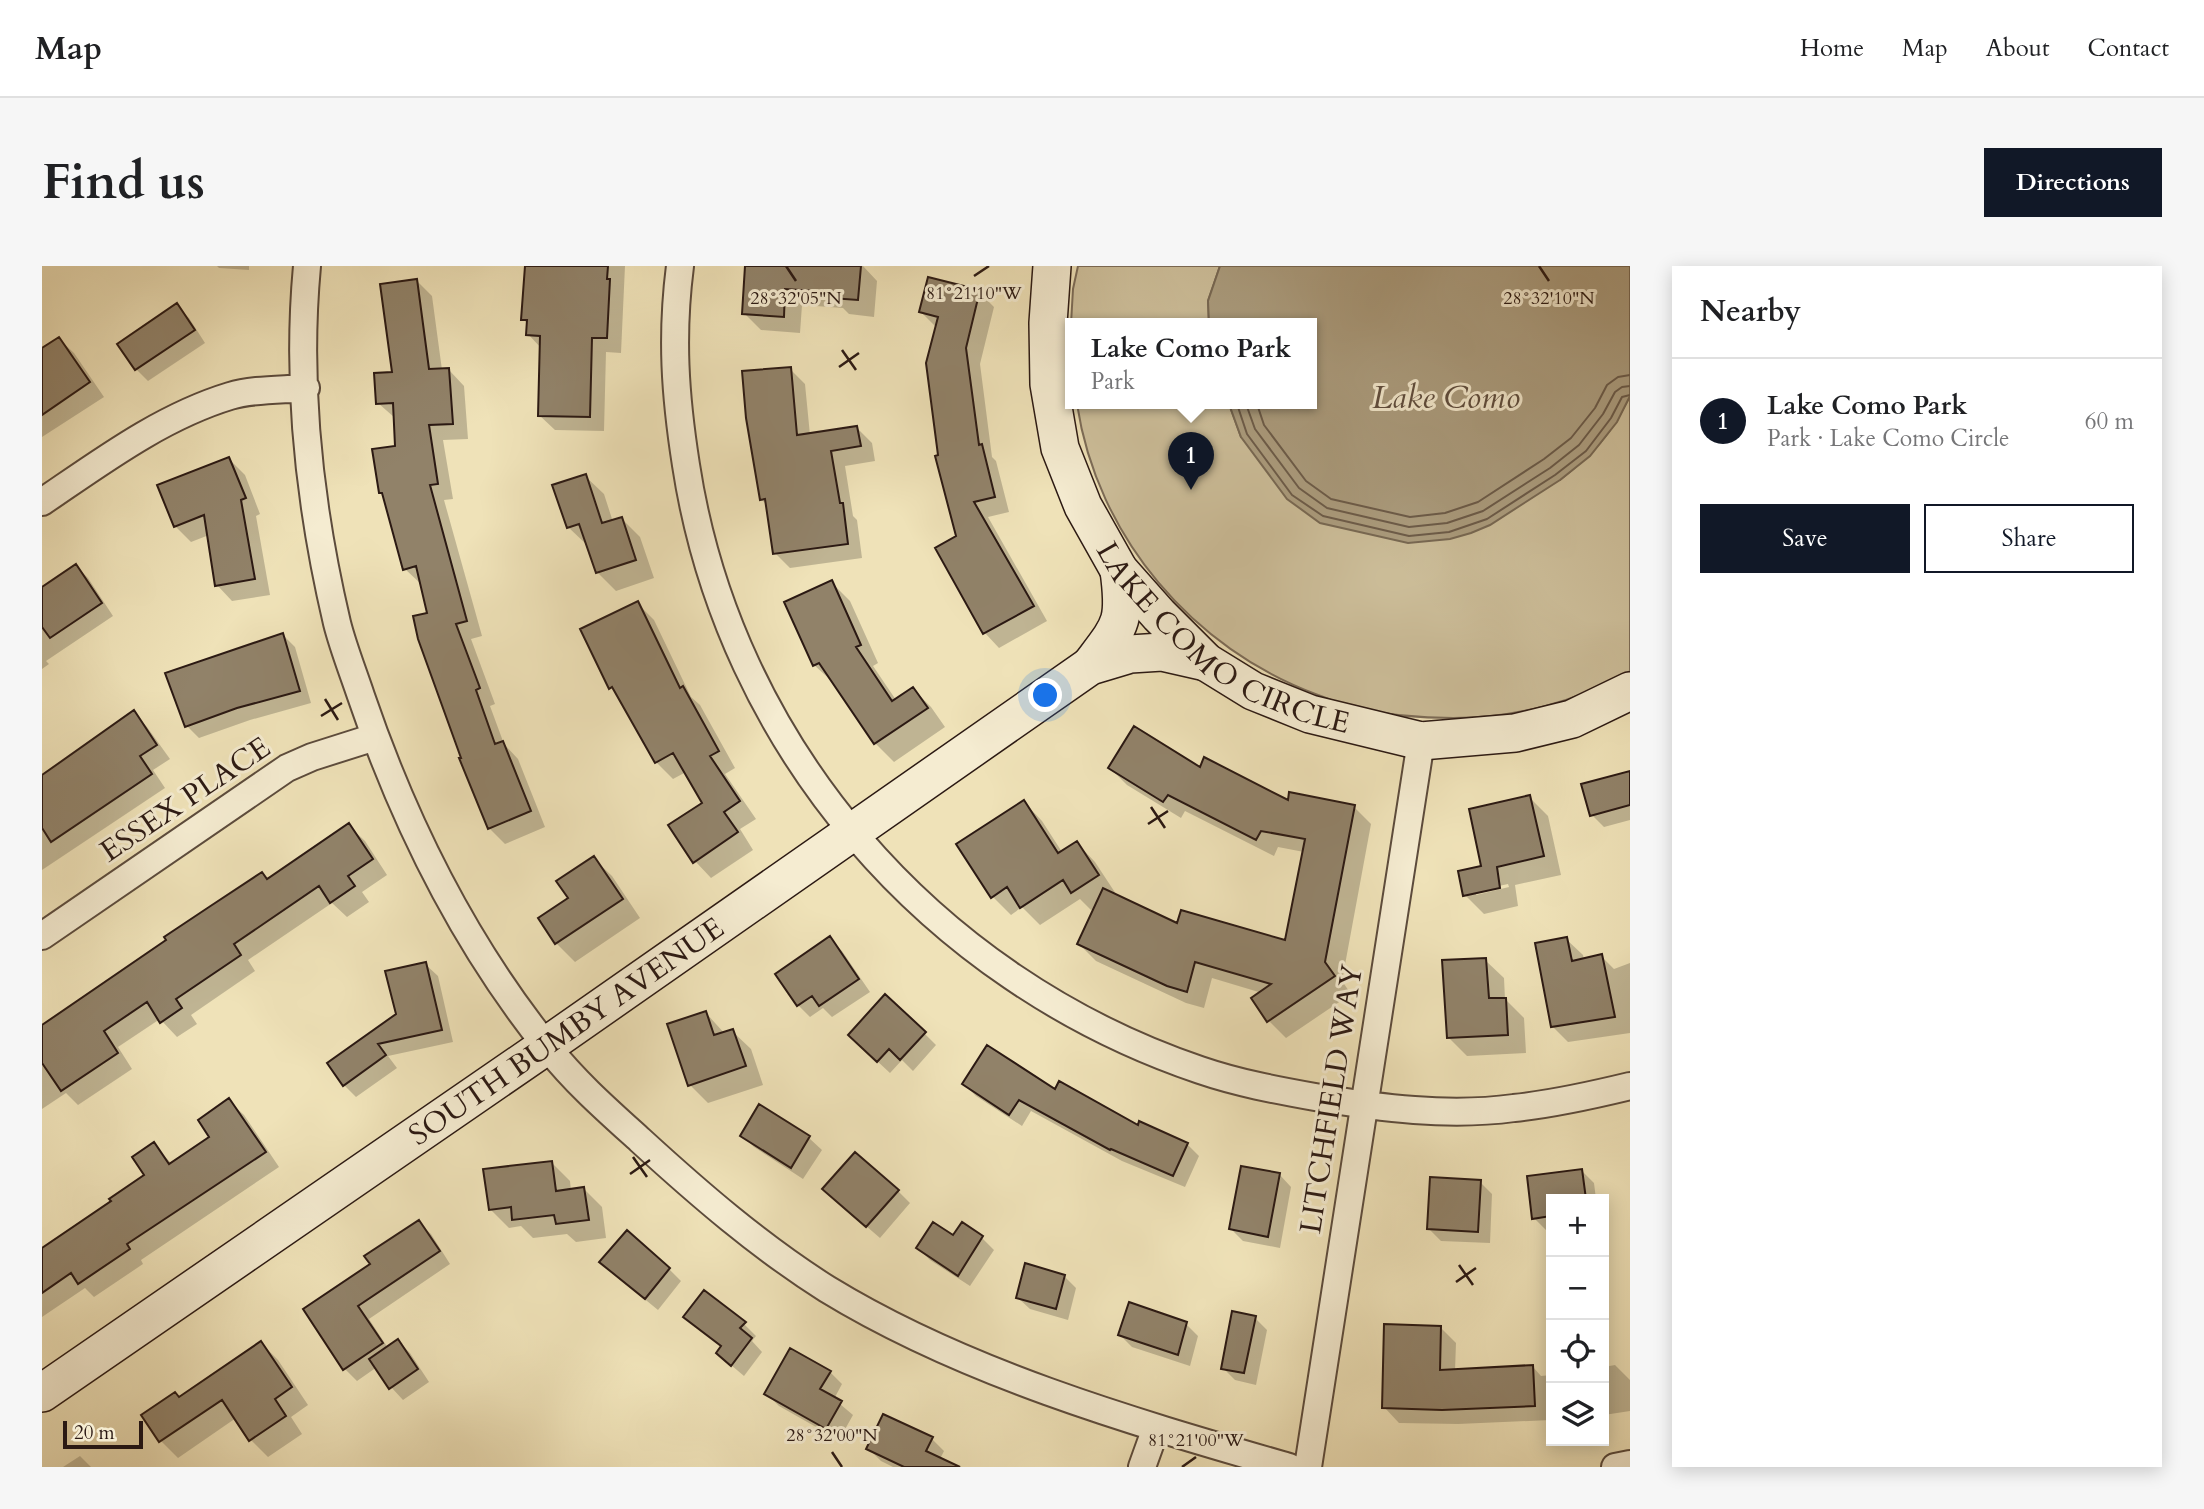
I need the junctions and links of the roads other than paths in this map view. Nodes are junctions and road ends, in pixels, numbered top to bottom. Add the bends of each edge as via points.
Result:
1 (307, 266) edge
2 (680, 266) edge
3 (1052, 266) edge
4 (306, 388) junction
5 (42, 502) edge
6 (1119, 570) junction
7 (1206, 662) junction
8 (1090, 666) junction
9 (1630, 691) edge
10 (375, 737) junction
11 (1421, 741) junction
12 (851, 832) junction
13 (42, 936) edge
14 (547, 1046) junction
15 (1630, 1086) edge
16 (1364, 1105) junction
17 (42, 1393) edge
18 (1156, 1428) junction
19 (1630, 1464) edge
20 (1142, 1467) edge
21 (1289, 1467) edge
22 (1308, 1467) edge
23 (1615, 1467) edge

1 - 4 street
2 - 12 street via 676,401 706,561 746,666 792,751
3 - 6 street, LAKE COMO CIRCLE via 1049,384 1060,448 1083,506
4 - 5 street via 233,395 182,413
4 - 10 street via 307,444 317,524 338,626
6 - 7 street, LAKE COMO CIRCLE
6 - 8 street, SOUTH BUMBY AVENUE via 1124,605 1120,624
7 - 8 street, SOUTH BUMBY AVENUE via 1162,652 1130,654
7 - 11 street, LAKE COMO CIRCLE via 1253,691 1310,714
8 - 12 street, SOUTH BUMBY AVENUE
9 - 11 street, LAKE COMO CIRCLE via 1572,719 1515,733
10 - 13 street, ESSEX PLACE via 287,768
10 - 14 street via 450,899 485,961
11 - 16 street, LITCHFIELD WAY
12 - 14 street, SOUTH BUMBY AVENUE
12 - 16 street via 892,878 956,936 1019,981 1132,1044 1261,1087
14 - 17 street, SOUTH BUMBY AVENUE
14 - 18 street via 578,1083 708,1202 827,1289 932,1344
15 - 16 street via 1513,1109 1439,1111
16 - 22 street, LITCHFIELD WAY
18 - 20 street
18 - 21 street
19 - 23 street

